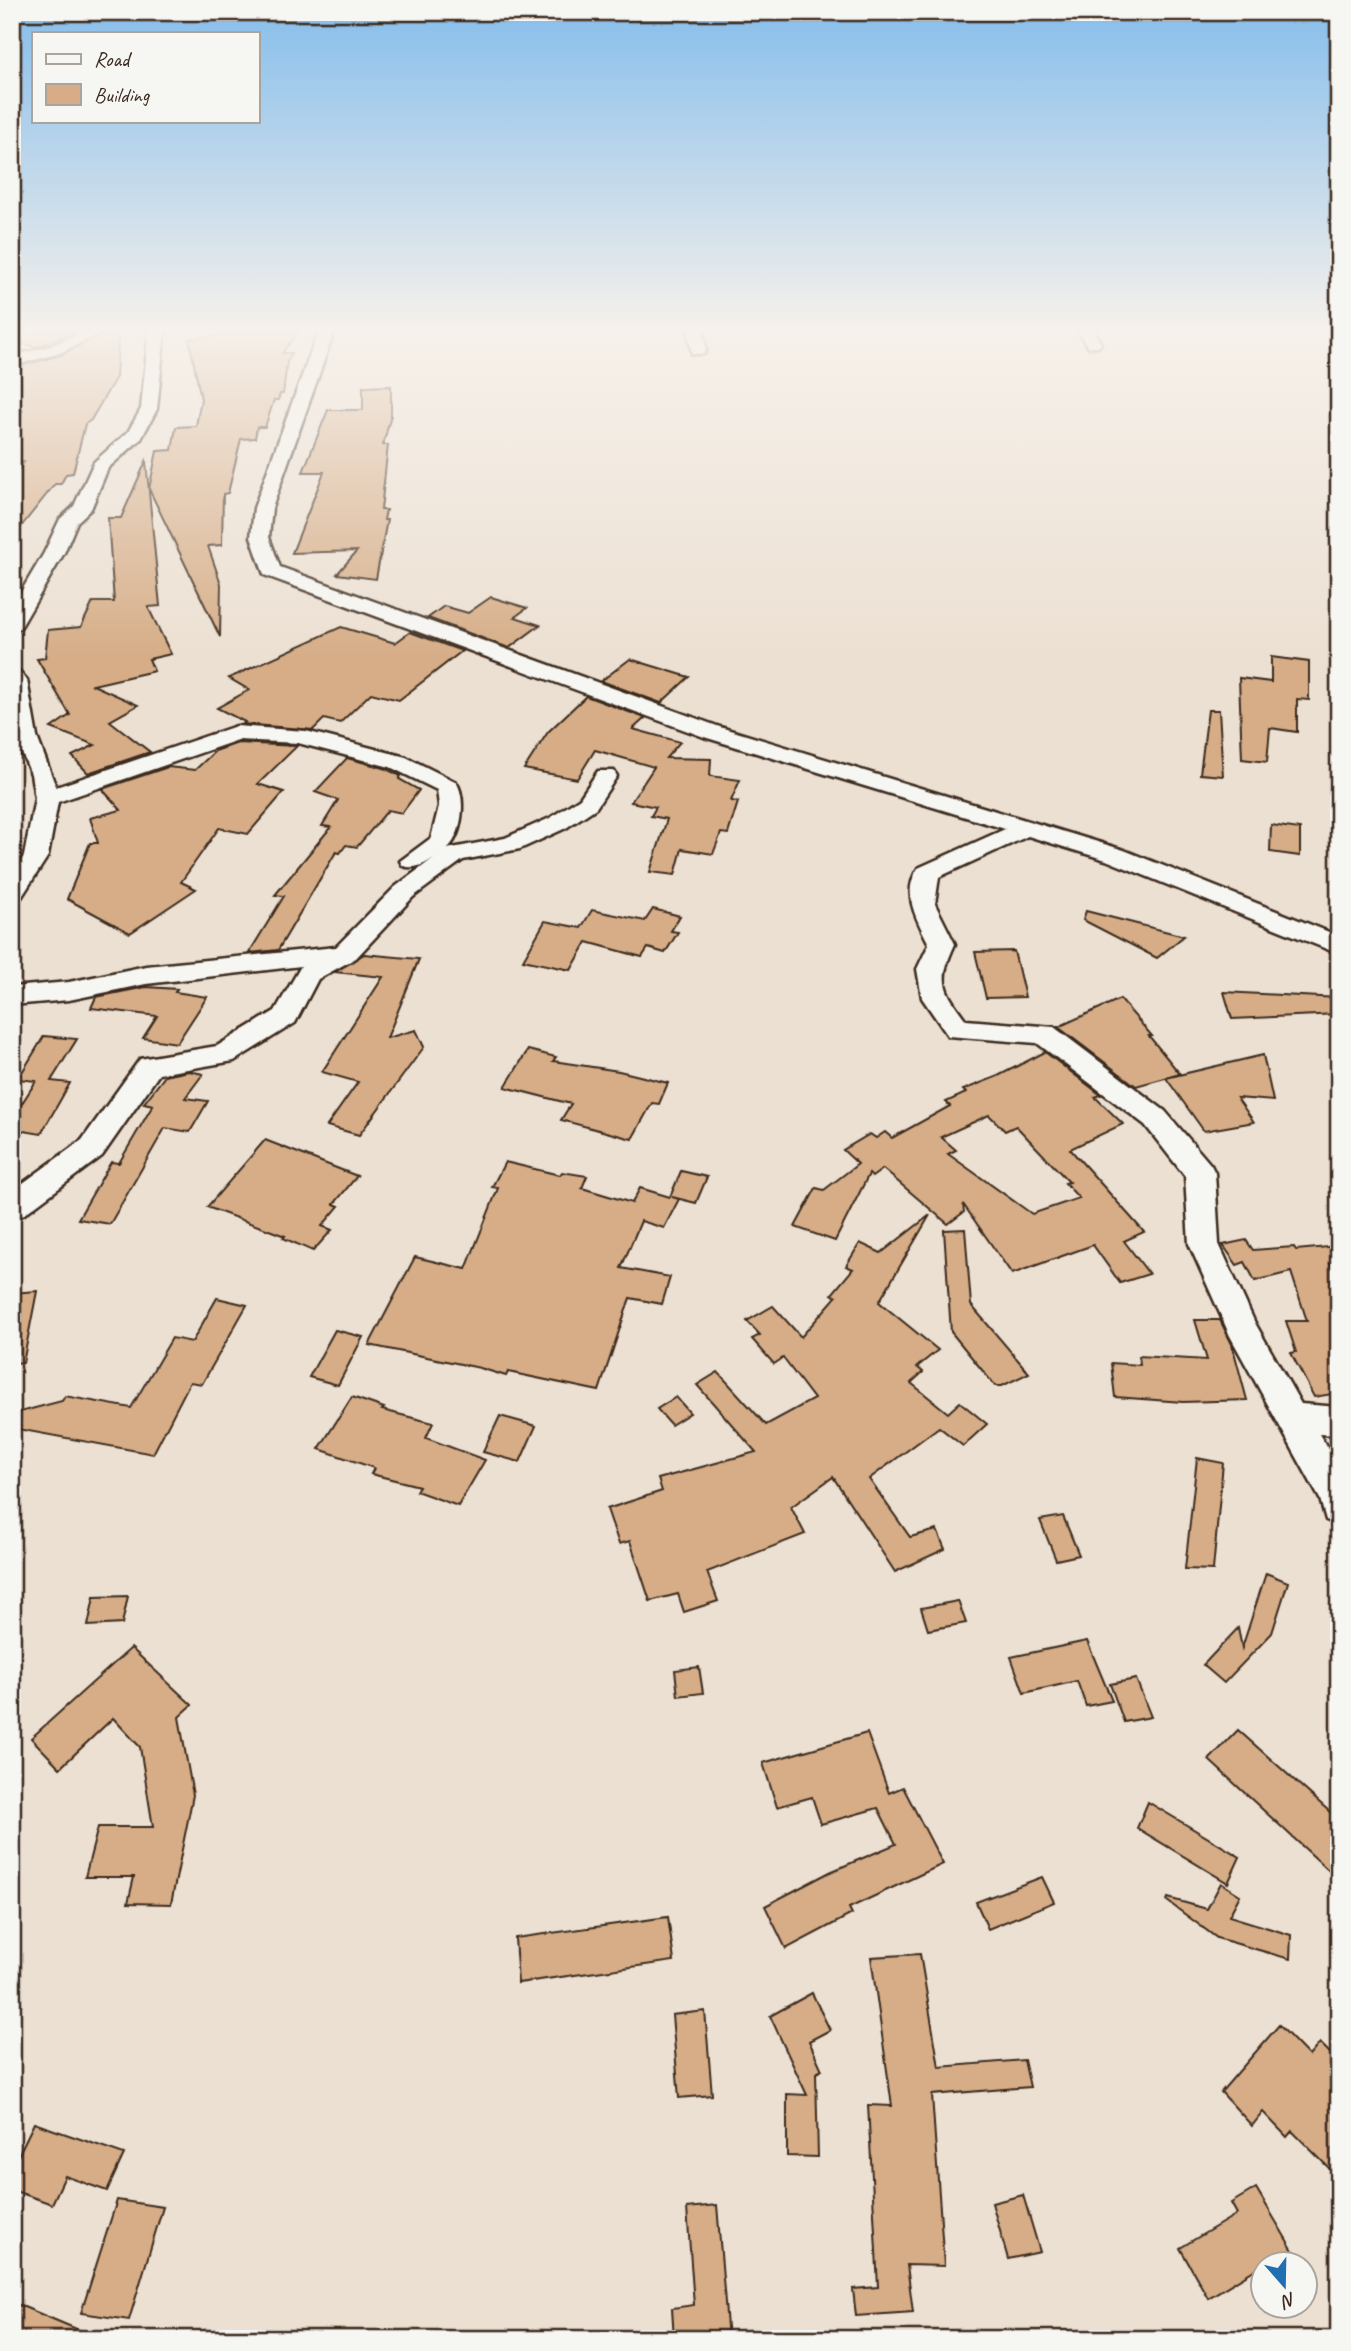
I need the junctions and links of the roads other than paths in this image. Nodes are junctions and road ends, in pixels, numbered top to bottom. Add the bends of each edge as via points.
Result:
1 (131, 439) edge
2 (287, 439) edge
3 (12, 625) edge
4 (13, 678) edge
5 (606, 776) dead end
6 (47, 798) junction
7 (1027, 828) junction
8 (12, 892) edge
9 (404, 892) junction
10 (1339, 946) edge
11 (347, 952) junction
12 (12, 996) edge
13 (12, 1207) edge
14 (1291, 1418) junction
15 (1339, 1421) edge
16 (1339, 1509) edge

1 - 3 street via 100,466 82,509 69,519
2 - 7 street via 262,508 260,537 271,571 712,732
4 - 6 street via 26,737
5 - 9 street via 588,803 558,823 511,844 455,854
6 - 8 street via 36,856
6 - 9 street via 236,733 298,736 398,762 448,787 451,806 442,841 411,862
7 - 10 street via 1115,855
7 - 14 street via 927,873 922,904 942,944 930,969 935,998 958,1029 1044,1034 1155,1118 1200,1173 1204,1244 1241,1326
9 - 11 street
11 - 12 street
11 - 13 street via 308,973 285,1017 224,1054 150,1066 92,1148
14 - 15 street
14 - 16 street via 1338,1496

